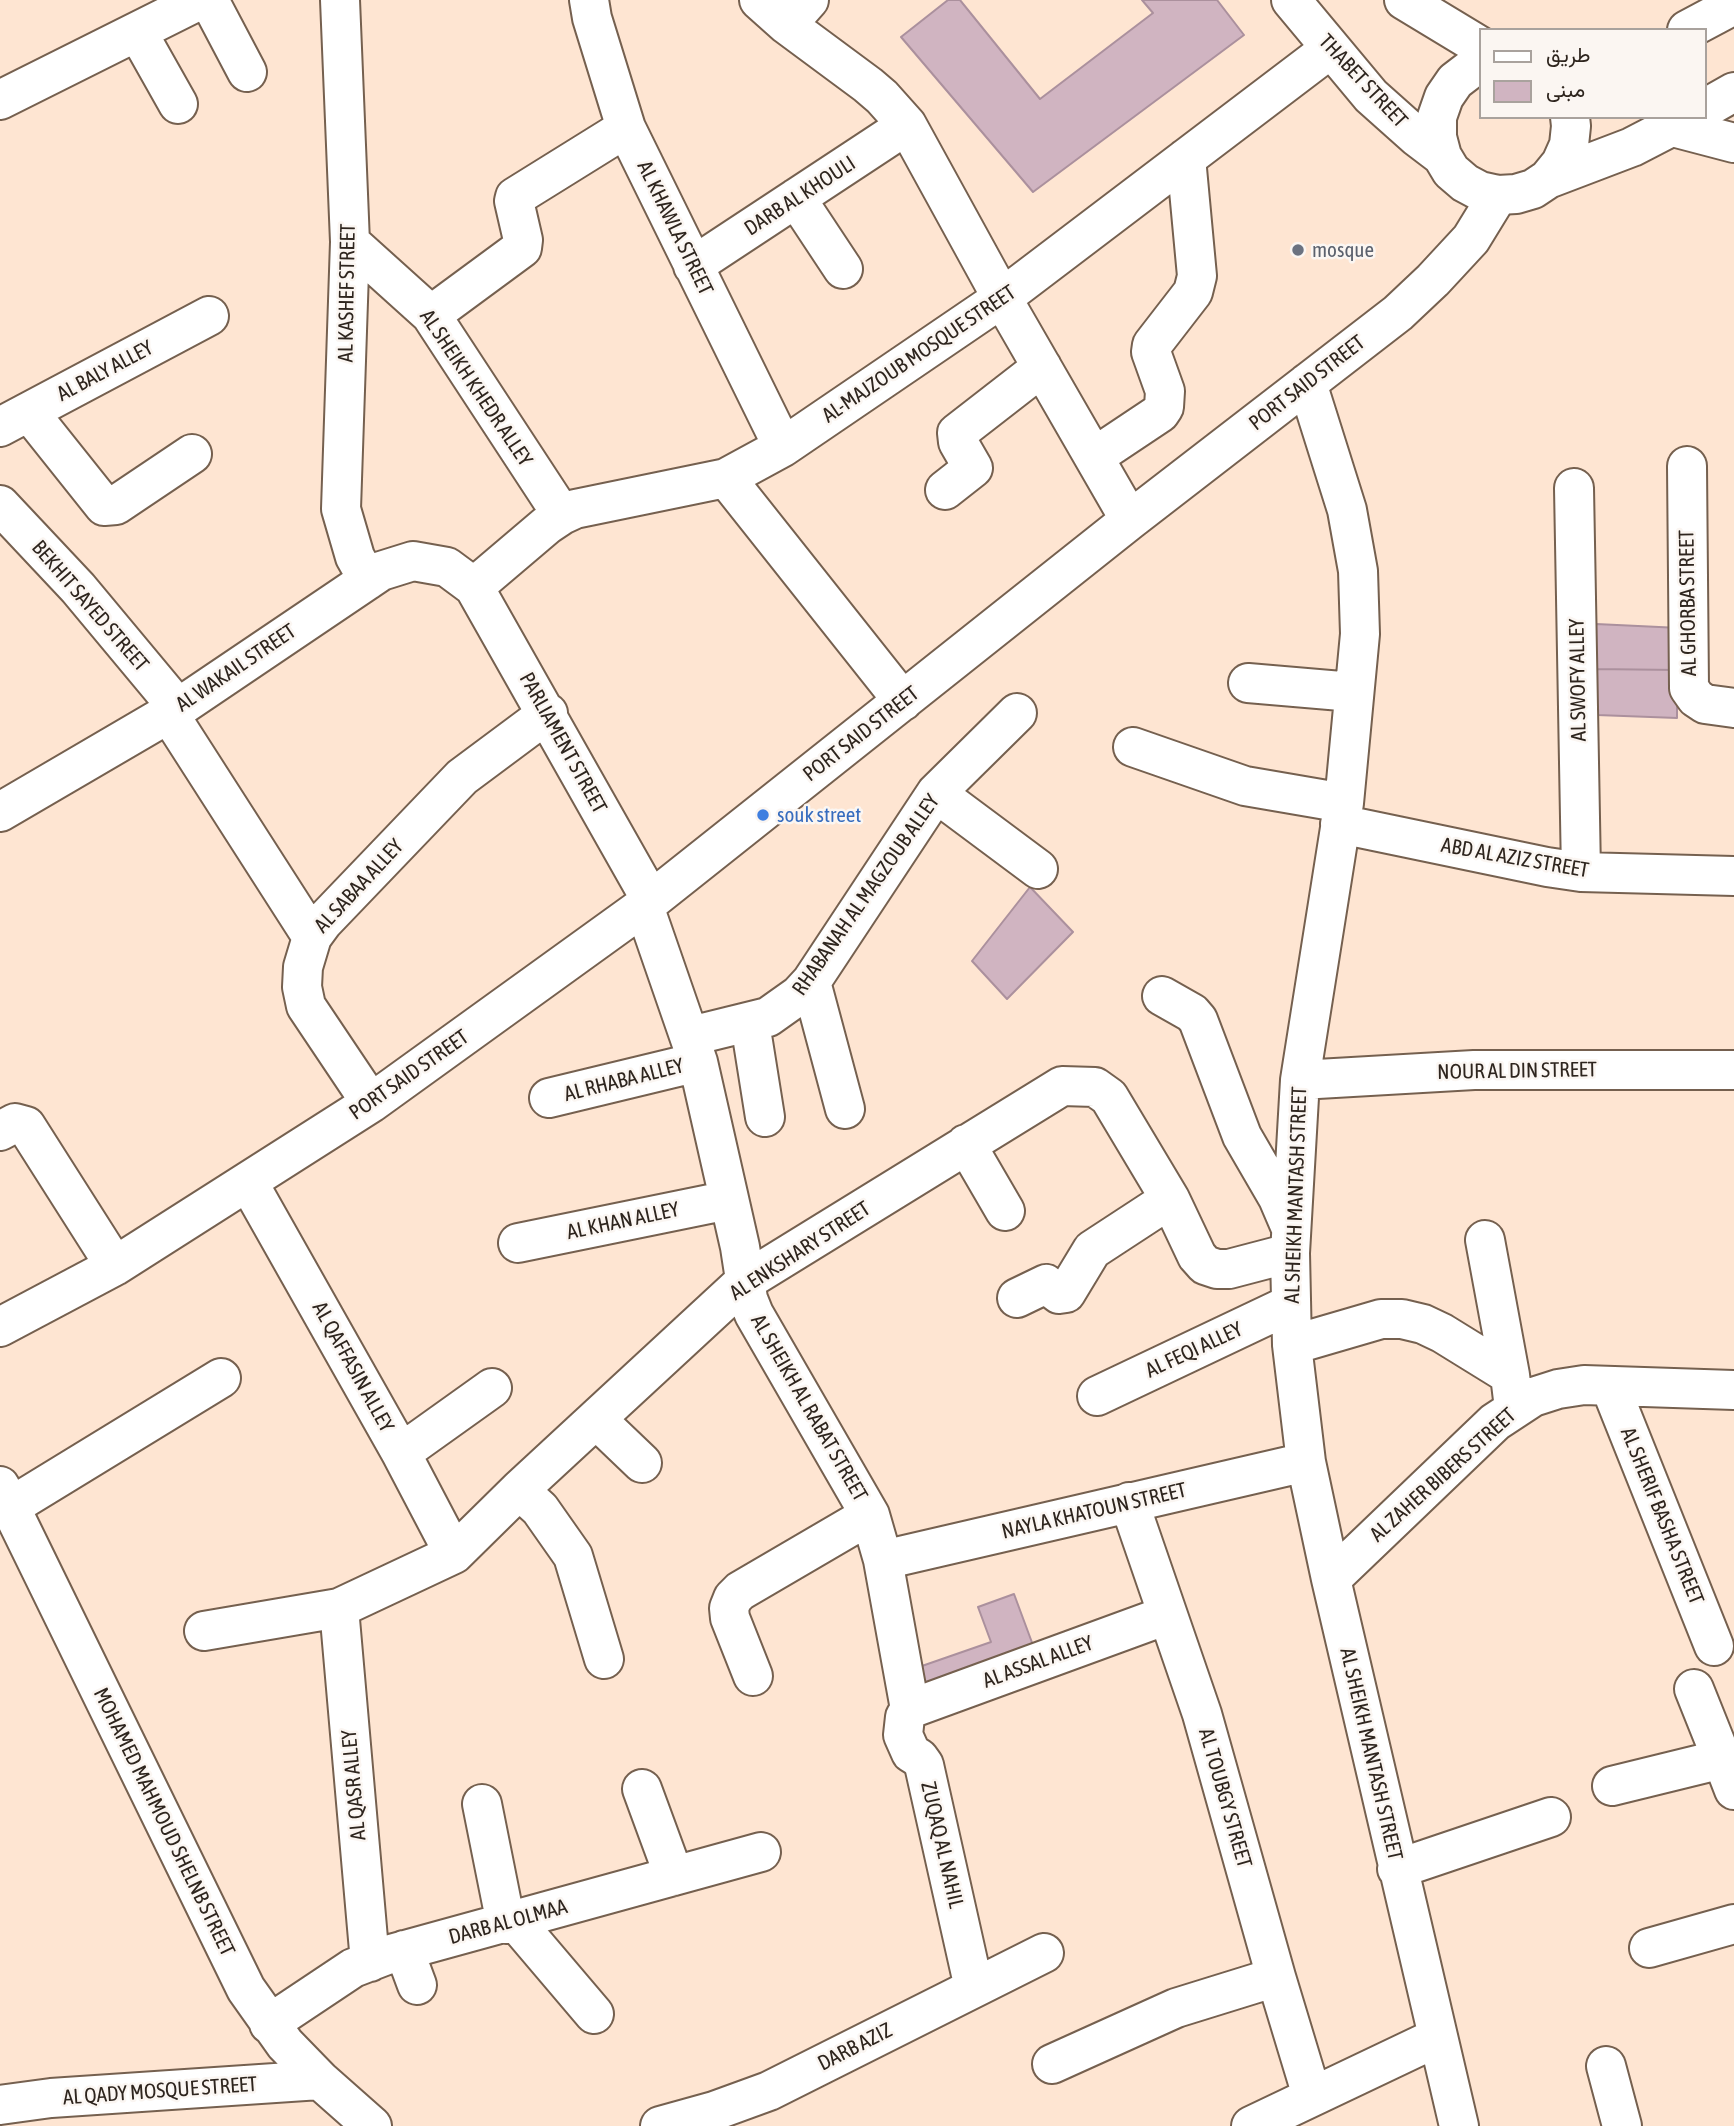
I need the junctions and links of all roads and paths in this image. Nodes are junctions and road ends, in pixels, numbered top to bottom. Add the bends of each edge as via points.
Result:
1 (200, 0) edge
2 (209, 0) edge
3 (340, 0) edge
4 (589, 0) edge
5 (759, 0) edge
6 (1291, 0) edge
7 (1404, 0) edge
8 (1734, 5) edge
9 (798, 13) edge
10 (1691, 28) edge
11 (138, 33) junction
12 (1478, 46) edge
13 (1330, 49) junction
14 (1478, 66) edge
15 (247, 72) dead end
16 (1734, 92) edge
17 (0, 100) edge
18 (178, 104) dead end
19 (1706, 107) edge
20 (1570, 119) edge
21 (1682, 119) edge
22 (1686, 119) edge
23 (907, 125) junction
24 (626, 128) junction
25 (1734, 143) edge
26 (1442, 156) junction
27 (1186, 158) junction
28 (1548, 179) junction
29 (1498, 195) junction
30 (796, 198) junction
31 (351, 242) junction
32 (693, 267) junction
33 (844, 269) dead end
34 (1002, 298) junction
35 (431, 315) junction
36 (209, 316) dead end
37 (1042, 367) junction
38 (1307, 383) junction
39 (14, 419) edge
40 (783, 447) junction
41 (192, 454) dead end
42 (1094, 457) junction
43 (1687, 466) dead end
44 (726, 478) junction
45 (1574, 488) dead end
46 (945, 490) dead end
47 (0, 505) edge
48 (562, 515) junction
49 (1130, 520) junction
50 (368, 580) junction
51 (474, 587) junction
52 (1248, 684) dead end
53 (1353, 692) junction
54 (903, 701) junction
55 (1734, 708) edge
56 (173, 711) junction
57 (548, 713) junction
58 (1017, 713) dead end
59 (1133, 747) dead end
60 (936, 793) junction
61 (0, 812) edge
62 (1342, 814) junction
63 (1038, 869) dead end
64 (1581, 872) junction
65 (1734, 876) edge
66 (648, 903) junction
67 (312, 937) junction
68 (811, 982) junction
69 (1162, 996) dead end
70 (750, 1023) junction
71 (695, 1049) junction
72 (1734, 1070) edge
73 (1300, 1080) junction
74 (549, 1098) dead end
75 (372, 1103) junction
76 (845, 1109) dead end
77 (765, 1117) dead end
78 (0, 1131) edge
79 (966, 1144) junction
80 (248, 1181) junction
81 (1170, 1199) junction
82 (729, 1200) junction
83 (1005, 1211) dead end
84 (1290, 1239) junction
85 (1485, 1240) dead end
86 (518, 1243) dead end
87 (115, 1266) junction
88 (744, 1282) junction
89 (1017, 1298) dead end
90 (1291, 1304) junction
91 (0, 1327) edge
92 (1292, 1345) junction
93 (221, 1378) dead end
94 (1610, 1386) junction
95 (492, 1388) dead end
96 (1734, 1390) edge
97 (1512, 1392) junction
98 (1097, 1396) dead end
99 (596, 1419) junction
100 (401, 1453) junction
101 (1306, 1462) junction
102 (642, 1463) dead end
103 (519, 1490) junction
104 (5, 1497) edge
105 (1129, 1503) junction
106 (870, 1515) junction
107 (454, 1554) junction
108 (883, 1560) junction
109 (1331, 1578) junction
110 (339, 1608) junction
111 (1167, 1615) junction
112 (204, 1631) dead end
113 (1714, 1646) dead end
114 (604, 1659) dead end
115 (753, 1676) dead end
116 (1695, 1689) dead end
117 (910, 1710) junction
118 (1728, 1775) edge
119 (1612, 1786) dead end
120 (642, 1789) dead end
121 (482, 1804) dead end
122 (1551, 1816) dead end
123 (761, 1852) dead end
124 (1397, 1868) junction
125 (674, 1876) junction
126 (510, 1923) junction
127 (1734, 1924) edge
128 (1649, 1948) dead end
129 (1044, 1953) dead end
130 (397, 1966) junction
131 (1276, 1977) junction
132 (974, 1988) junction
133 (594, 2014) dead end
134 (269, 2024) junction
135 (1438, 2037) junction
136 (1052, 2064) dead end
137 (1606, 2066) dead end
138 (320, 2080) junction
139 (1312, 2096) junction
140 (0, 2105) edge
141 (750, 2114) edge
142 (372, 2126) edge
143 (660, 2126) edge
144 (1251, 2126) edge
145 (1459, 2126) edge
146 (1622, 2126) edge

1 - 11 street
2 - 15 street
3 - 31 street, AL KASHEF STREET
4 - 24 street, AL KHAWLA STREET
5 - 9 street
6 - 13 street, THABET STREET
7 - 12 street
8 - 10 street
9 - 23 street
11 - 17 street
11 - 18 street
13 - 26 street, THABET STREET via 1371,96
13 - 27 street, AL-MAJZOUB MOSQUE STREET
14 - 26 street via 1455,81 1444,97 1437,117
16 - 19 street
20 - 28 street via 1569,145
21 - 28 street via 1601,160
22 - 25 street
23 - 30 street, DARB AL KHOULI
23 - 34 street
24 - 32 street, AL KHAWLA STREET
24 - 35 street via 515,197 523,240 520,251
26 - 29 street, THABET STREET via 1465,183
27 - 34 street, AL-MAJZOUB MOSQUE STREET
27 - 42 street via 1197,276 1193,292 1152,345 1165,391 1164,407
28 - 29 street via 1533,189
29 - 38 street, PORT SAID STREET via 1471,239 1433,281
30 - 32 street, DARB AL KHOULI
30 - 33 street
31 - 35 street, AL SHEIKH KHEDR ALLEY
31 - 50 street, AL KASHEF STREET via 341,509 355,557
32 - 40 street, AL KHAWLA STREET
34 - 37 street
34 - 40 street, AL-MAJZOUB MOSQUE STREET
35 - 48 street, AL SHEIKH KHEDR ALLEY
36 - 39 street, AL BALY ALLEY
37 - 42 street
37 - 46 street via 957,433 973,468
38 - 49 street, PORT SAID STREET
38 - 53 street, AL SHEIKH MANTASH STREET via 1347,510 1358,571 1360,634
39 - 41 street via 104,506 116,505
40 - 44 street, AL-MAJZOUB MOSQUE STREET
42 - 49 street
43 - 55 street, AL GHORBA STREET via 1689,688 1704,704
44 - 48 street, AL-MAJZOUB MOSQUE STREET
44 - 54 street
45 - 64 street, AL SWOFY ALLEY
47 - 56 street, BEKHIT SAYED STREET via 78,588
48 - 51 street, AL-MAJZOUB MOSQUE STREET
49 - 54 street, PORT SAID STREET
50 - 51 street, AL WAKAIL STREET via 381,570 413,561 447,567
50 - 56 street, AL WAKAIL STREET
51 - 57 street, PARLIAMENT STREET
52 - 53 street
53 - 62 street, AL SHEIKH MANTASH STREET
54 - 66 street, PORT SAID STREET
56 - 61 street, AL WAKAIL STREET
56 - 67 street, BEKHIT SAYED STREET
57 - 66 street, PARLIAMENT STREET
57 - 67 street, AL SABAA ALLEY via 462,777
58 - 60 street, RHABANAH AL MAGZOUB ALLEY
59 - 62 street, ABD AL AZIZ STREET
60 - 63 street
60 - 68 street, RHABANAH AL MAGZOUB ALLEY
62 - 64 street, ABD AL AZIZ STREET
62 - 73 street, AL SHEIKH MANTASH STREET
64 - 65 street, ABD AL AZIZ STREET
66 - 71 street, AL SHEIKH AL RABAT STREET
66 - 75 street, PORT SAID STREET
67 - 75 street, AL SABAA ALLEY via 303,967 306,1006
68 - 70 street, RHABANAH AL MAGZOUB ALLEY via 784,1007
68 - 76 street
69 - 84 street via 1198,1020 1242,1136 1278,1198
70 - 71 street, RHABANAH AL MAGZOUB ALLEY
70 - 77 street
71 - 74 street, AL RHABA ALLEY
71 - 82 street, AL SHEIKH AL RABAT STREET
72 - 73 street, NOUR AL DIN STREET via 1474,1070
73 - 84 street, AL SHEIKH MANTASH STREET
75 - 80 street, PORT SAID STREET
78 - 87 street via 15,1123 26,1126
79 - 81 street, AL ENKSHARY STREET via 1062,1086 1095,1087 1109,1097
79 - 83 street
79 - 88 street, AL ENKSHARY STREET
80 - 87 street, PORT SAID STREET
80 - 100 street, AL QAFFASIN ALLEY
81 - 84 street, AL ENKSHARY STREET via 1205,1265 1228,1269
81 - 89 street via 1092,1251 1066,1293 1059,1294 1046,1284
82 - 86 street, AL KHAN ALLEY
82 - 88 street, AL SHEIKH AL RABAT STREET
84 - 90 street, AL SHEIKH MANTASH STREET
85 - 97 street
87 - 91 street, PORT SAID STREET
88 - 99 street, AL ENKSHARY STREET
88 - 106 street, AL SHEIKH AL RABAT STREET via 754,1314
90 - 92 street, AL SHEIKH MANTASH STREET
90 - 98 street, AL FEQI ALLEY
92 - 97 street via 1381,1319 1402,1319 1443,1333
92 - 101 street, AL SHEIKH MANTASH STREET
93 - 104 street
94 - 96 street, AL ZAHER BIBERS STREET
94 - 97 street, AL ZAHER BIBERS STREET via 1584,1385 1533,1397
94 - 113 street, AL SHERIF BASHA STREET
95 - 100 street
97 - 109 street, AL ZAHER BIBERS STREET via 1495,1422
99 - 102 street
99 - 103 street, AL ENKSHARY STREET
100 - 107 street, AL QAFFASIN ALLEY
101 - 105 street, NAYLA KHATOUN STREET
101 - 109 street, AL SHEIKH MANTASH STREET
103 - 107 street, AL ENKSHARY STREET
103 - 114 street via 540,1509 573,1556
104 - 134 street, MOHAMED MAHMOUD SHELNB STREET via 246,1989
105 - 108 street, NAYLA KHATOUN STREET
105 - 111 street, AL TOUBGY STREET
106 - 108 street, AL SHEIKH AL RABAT STREET
106 - 115 street via 733,1598 730,1618
107 - 110 street, AL ENKSHARY STREET
108 - 117 street, AL SHEIKH AL RABAT STREET
109 - 124 street, AL SHEIKH MANTASH STREET
110 - 112 street, AL ENKSHARY STREET
110 - 130 street, AL QASR ALLEY
111 - 117 street, AL ASSAL ALLEY
111 - 131 street, AL TOUBGY STREET via 1202,1714
116 - 118 street
117 - 132 street, ZUQAQ AL NAHIL via 903,1735 911,1753 924,1765
118 - 119 street
120 - 125 street
121 - 126 street
122 - 124 street
123 - 125 street, DARB AL OLMAA
124 - 135 street, AL SHEIKH MANTASH STREET
125 - 126 street, DARB AL OLMAA
126 - 130 street, DARB AL OLMAA
126 - 133 street
127 - 128 street
129 - 132 street, DARB AZIZ
130 - 134 street, DARB AL OLMAA via 353,1968
131 - 136 street via 1176,2008
131 - 139 street, AL TOUBGY STREET
132 - 141 street, DARB AZIZ
134 - 138 street, MOHAMED MAHMOUD SHELNB STREET
135 - 139 street
135 - 145 street, AL SHEIKH MANTASH STREET
137 - 146 street
138 - 140 street, AL QADY MOSQUE STREET
138 - 142 street, MOHAMED MAHMOUD SHELNB STREET
139 - 144 street
141 - 143 street, DARB AZIZ

